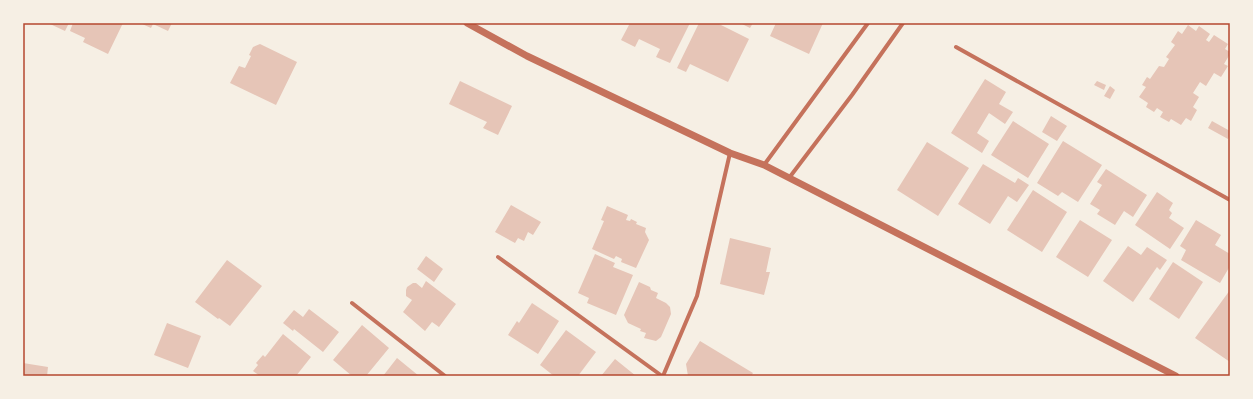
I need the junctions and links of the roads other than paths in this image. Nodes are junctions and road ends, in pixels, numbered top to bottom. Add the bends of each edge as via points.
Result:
1 (467, 23) edge
2 (868, 23) edge
3 (903, 23) edge
4 (956, 47) dead end
5 (730, 153) junction
6 (764, 165) junction
7 (789, 178) junction
8 (1230, 200) edge
9 (498, 257) dead end
10 (352, 303) dead end
11 (445, 376) edge
12 (663, 376) edge
13 (1176, 376) edge

1 - 5 street via 527,56
2 - 6 street
3 - 7 street
4 - 8 street
5 - 6 street
5 - 12 street via 697,296
6 - 7 street
7 - 13 street
9 - 12 street
10 - 11 street

